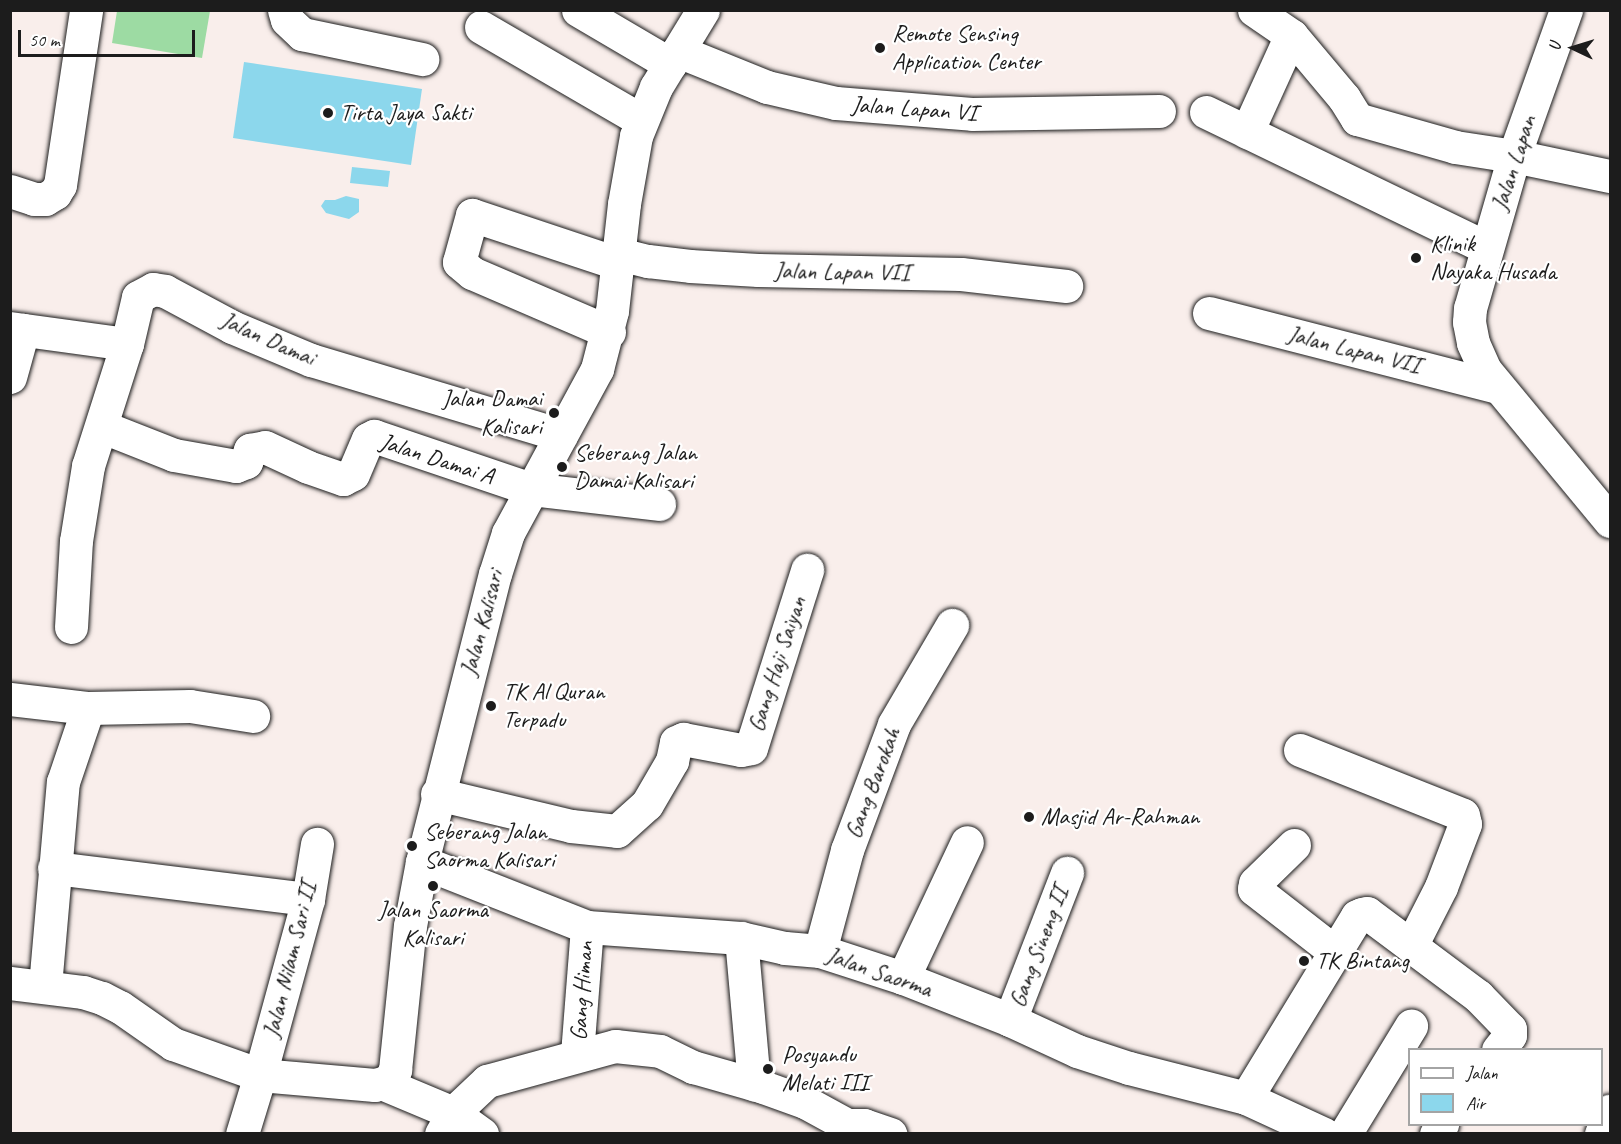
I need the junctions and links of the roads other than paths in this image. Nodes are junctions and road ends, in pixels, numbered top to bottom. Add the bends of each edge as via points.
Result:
1 (86, 10) edge
2 (284, 10) edge
3 (578, 10) edge
4 (703, 10) edge
5 (1254, 10) edge
6 (1566, 10) edge
7 (481, 27) dead end
8 (1287, 44) dead end
9 (674, 58) junction
10 (422, 59) dead end
11 (1159, 111) dead end
12 (1206, 112) dead end
13 (641, 120) junction
14 (1247, 132) junction
15 (1514, 156) junction
16 (1611, 176) edge
17 (22, 195) edge
18 (1487, 248) junction
19 (619, 259) junction
20 (1066, 286) dead end
21 (1209, 313) dead end
22 (17, 329) edge
23 (609, 332) junction
24 (127, 344) junction
25 (10, 377) edge
26 (1498, 387) junction
27 (103, 427) junction
28 (561, 435) junction
29 (531, 489) junction
30 (658, 504) dead end
31 (1611, 521) edge
32 (807, 570) dead end
33 (952, 625) dead end
34 (71, 627) dead end
35 (10, 699) edge
36 (88, 708) junction
37 (253, 716) dead end
38 (1300, 750) dead end
39 (437, 794) junction
40 (967, 842) dead end
41 (317, 844) dead end
42 (1294, 845) dead end
43 (422, 862) junction
44 (54, 868) junction
45 (1067, 873) dead end
46 (308, 899) junction
47 (587, 927) junction
48 (741, 938) junction
49 (1411, 946) junction
50 (820, 951) junction
51 (1335, 952) junction
52 (903, 978) junction
53 (10, 982) edge
54 (45, 986) junction
55 (1010, 1020) junction
56 (1411, 1026) dead end
57 (1504, 1040) edge
58 (577, 1054) junction
59 (260, 1075) junction
60 (384, 1084) junction
61 (754, 1084) junction
62 (1611, 1111) edge
63 (1256, 1112) edge
64 (447, 1123) edge
65 (243, 1134) edge
66 (482, 1134) edge
67 (890, 1134) edge
68 (1324, 1134) edge
69 (1345, 1134) edge
70 (1601, 1134) edge

1 - 17 street via 60,185 45,199
2 - 10 street via 287,20 302,34
3 - 9 street, Jalan Lapan VI
4 - 9 street, Jalan Kalisari
5 - 15 street via 1292,36 1357,119 1455,147
6 - 15 street, Jalan Lapan
7 - 13 street
8 - 14 street
9 - 11 street, Jalan Lapan VI via 767,87 836,103 972,114
9 - 13 street, Jalan Kalisari
12 - 14 street
13 - 19 street, Jalan Kalisari via 627,180
14 - 18 street
15 - 16 street
15 - 18 street, Jalan Lapan
18 - 26 street, Jalan Lapan via 1469,322 1477,353
19 - 20 street, Jalan Lapan VII via 758,270 961,274
19 - 23 street, Jalan Kalisari
19 - 23 street, Jalan Lapan VII via 472,215 459,262 472,273
21 - 26 street, Jalan Lapan VII
22 - 24 street
22 - 25 street
23 - 28 street, Jalan Kalisari via 597,369
24 - 27 street, Jalan Damai
24 - 28 street, Jalan Damai via 138,297 153,289 165,291 232,327 311,360
26 - 31 street, Jalan Lapan
27 - 29 street, Jalan Damai A via 174,455 236,466 246,462 250,450 266,447 343,479 353,474 368,439 374,436
27 - 34 street, Jalan Damai via 88,466 76,541
28 - 29 street, Jalan Kalisari
29 - 30 street
29 - 39 street, Jalan Kalisari via 508,533 495,574
32 - 39 street, Gang Haji Saiyan via 751,748 741,750 682,739 676,742 672,761 647,804 616,831 571,826
33 - 50 street, Gang Barokah via 894,724 847,850
35 - 36 street
36 - 37 street via 190,706
36 - 44 street via 63,782
38 - 49 street via 1463,815 1465,824 1441,886
39 - 43 street, Jalan Kalisari
40 - 52 street
41 - 46 street, Jalan Nilam Sari II
42 - 51 street via 1254,889
43 - 47 street, Jalan Saorma
43 - 60 street, Jalan Kalisari via 410,926 395,1070
44 - 46 street
44 - 54 street
45 - 55 street, Gang Sineng II
46 - 59 street, Jalan Nilam Sari II
47 - 48 street, Jalan Saorma
47 - 58 street, Gang Himan
48 - 50 street, Jalan Saorma
48 - 61 street
49 - 51 street via 1367,913 1357,916
49 - 57 street via 1478,996
50 - 52 street, Jalan Saorma
51 - 63 street
52 - 55 street, Jalan Saorma
53 - 54 street
54 - 59 street via 102,998 173,1044
55 - 63 street, Jalan Saorma via 1077,1051
56 - 69 street
58 - 61 street via 615,1046 660,1051 693,1067
58 - 64 street via 486,1081
59 - 60 street
59 - 65 street
60 - 64 street
61 - 67 street via 804,1102 847,1125 864,1125
62 - 70 street
63 - 68 street, Jalan Saorma
64 - 66 street

